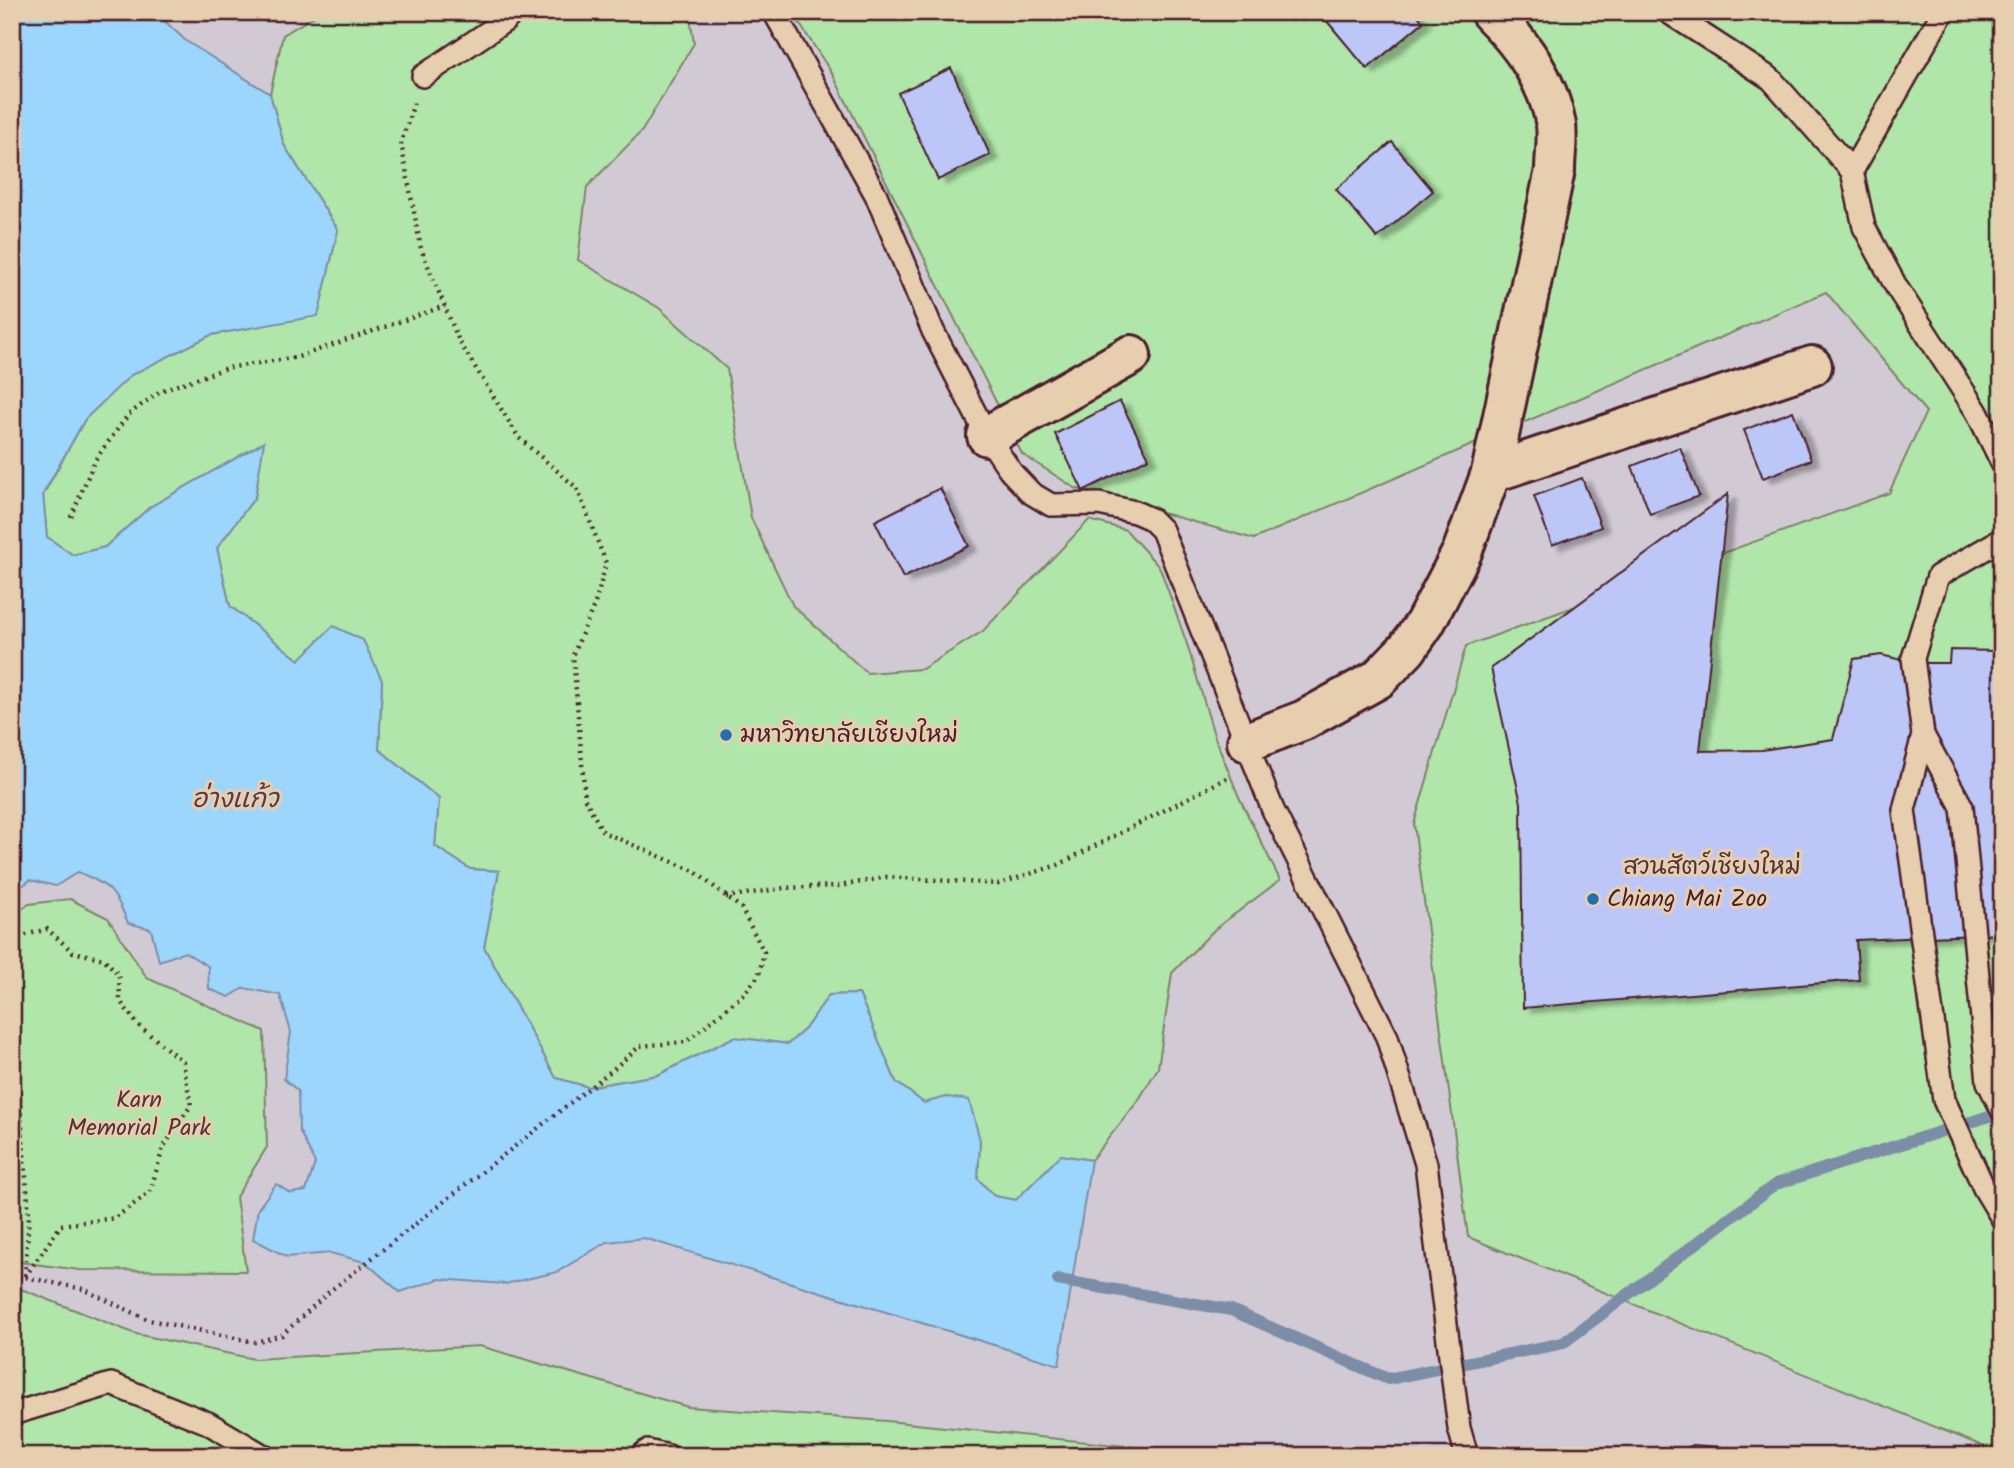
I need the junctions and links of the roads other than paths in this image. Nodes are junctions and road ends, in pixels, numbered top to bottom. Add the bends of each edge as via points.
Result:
1 (513, 12) edge
2 (774, 12) edge
3 (1490, 12) edge
4 (1668, 12) edge
5 (1943, 12) edge
6 (423, 76) road end
7 (1852, 171) junction
8 (1130, 355) dead end
9 (1812, 366) dead end
10 (987, 436) junction
11 (2002, 463) edge
12 (1491, 473) junction
13 (2002, 539) edge
14 (1923, 735) junction
15 (1251, 753) junction
16 (2002, 1110) edge
17 (2002, 1218) edge
18 (12, 1414) edge
19 (264, 1456) edge
20 (641, 1456) edge
21 (668, 1456) edge
22 (1467, 1456) edge

1 - 6 lane
2 - 10 lane via 876,195 933,331
3 - 12 street via 1526,52 1547,91 1556,128 1555,170
4 - 7 lane via 1772,79
5 - 7 lane
7 - 11 lane via 1864,227 1897,288 1977,412
8 - 10 street
9 - 12 street
10 - 15 lane via 1012,473 1051,505 1111,506 1151,519 1163,530
12 - 15 street via 1462,552 1407,649 1378,679
13 - 14 lane via 1938,576 1913,658
14 - 16 lane via 1962,807 1988,1082
14 - 17 lane via 1904,810 1944,1100
15 - 22 lane via 1317,902 1387,1037 1426,1164 1459,1428
18 - 19 lane via 111,1384 208,1423
20 - 21 lane via 647,1451

